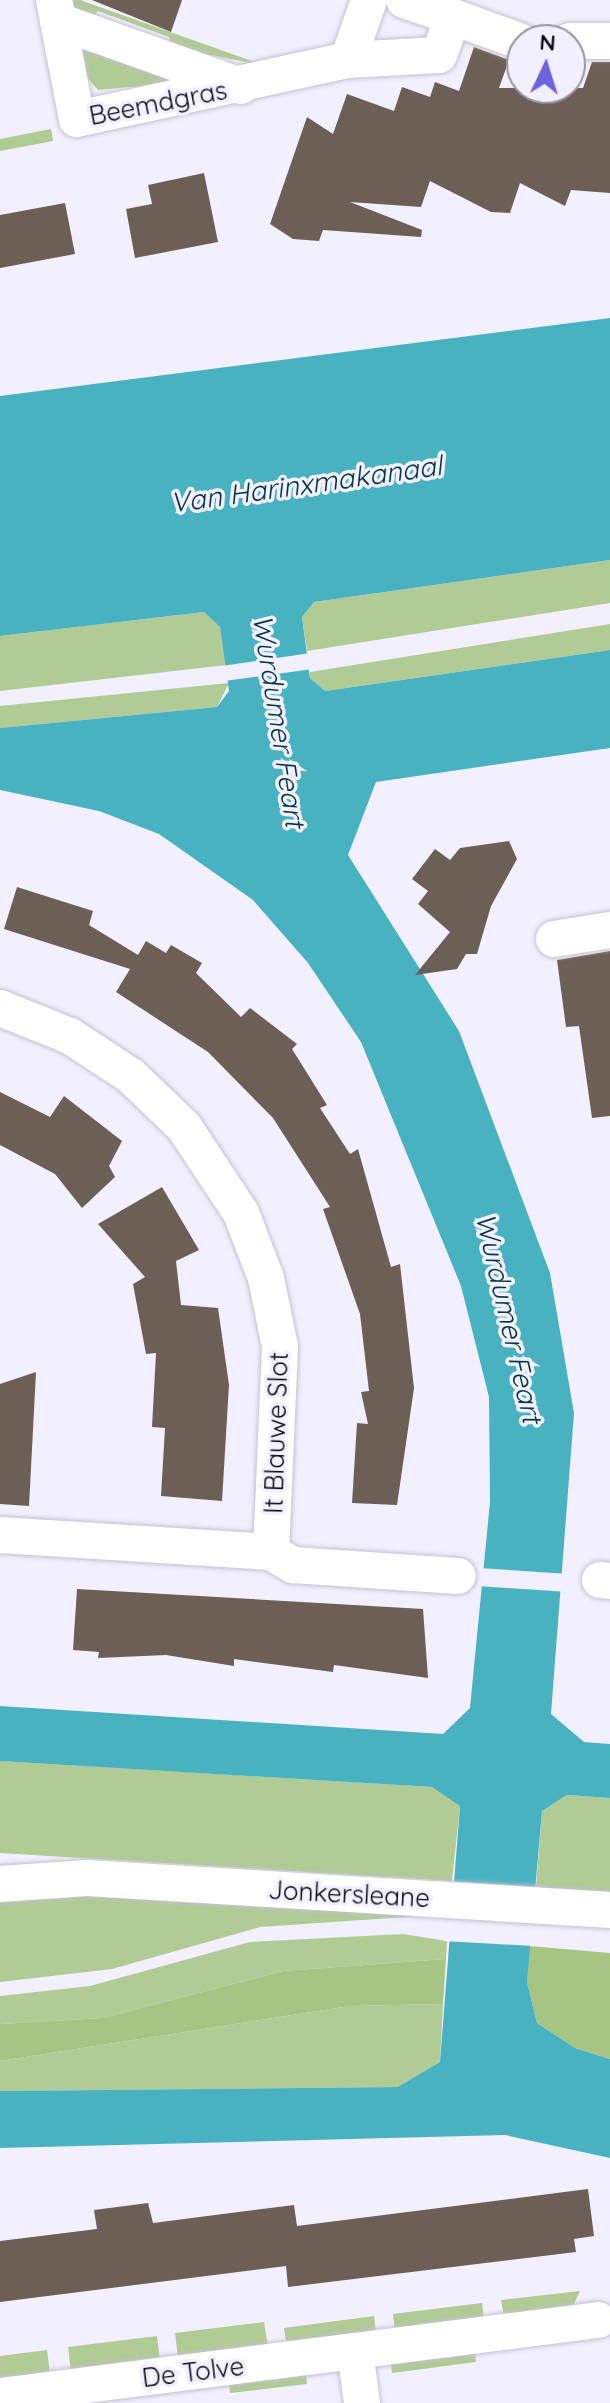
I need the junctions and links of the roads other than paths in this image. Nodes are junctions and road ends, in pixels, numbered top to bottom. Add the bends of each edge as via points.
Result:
1 (369, 0) edge
2 (404, 0) edge
3 (56, 10) edge
4 (453, 17) junction
5 (506, 36) edge
6 (586, 41) edge
7 (610, 41) edge
8 (348, 60) junction
9 (243, 86) junction
10 (610, 930) edge
11 (554, 939) dead end
12 (0, 1008) edge
13 (0, 1535) edge
14 (271, 1552) junction
15 (458, 1576) dead end
16 (0, 1862) edge
17 (87, 1878) junction
18 (0, 1884) edge
19 (610, 1910) edge
20 (598, 2320) dead end
21 (355, 2351) junction
22 (21, 2397) edge
23 (362, 2403) edge

1 - 8 street
2 - 4 street
3 - 9 street, Beemdgras
3 - 9 street, Beemdgras via 77,119
4 - 5 street
4 - 8 street, Beemdgras via 439,55
6 - 7 street
8 - 9 street, Beemdgras
10 - 11 street
12 - 14 street, It Blauwe Slot via 70,1036 131,1076 192,1137 241,1213 266,1278 280,1347
13 - 14 street, It Blauwe Slot
14 - 15 street, It Blauwe Slot via 293,1565
16 - 17 street, Jonkersleane
17 - 18 street, Jonkersleane
17 - 19 street, Jonkersleane
20 - 21 street, De Tolve
21 - 22 street, De Tolve
21 - 23 street

